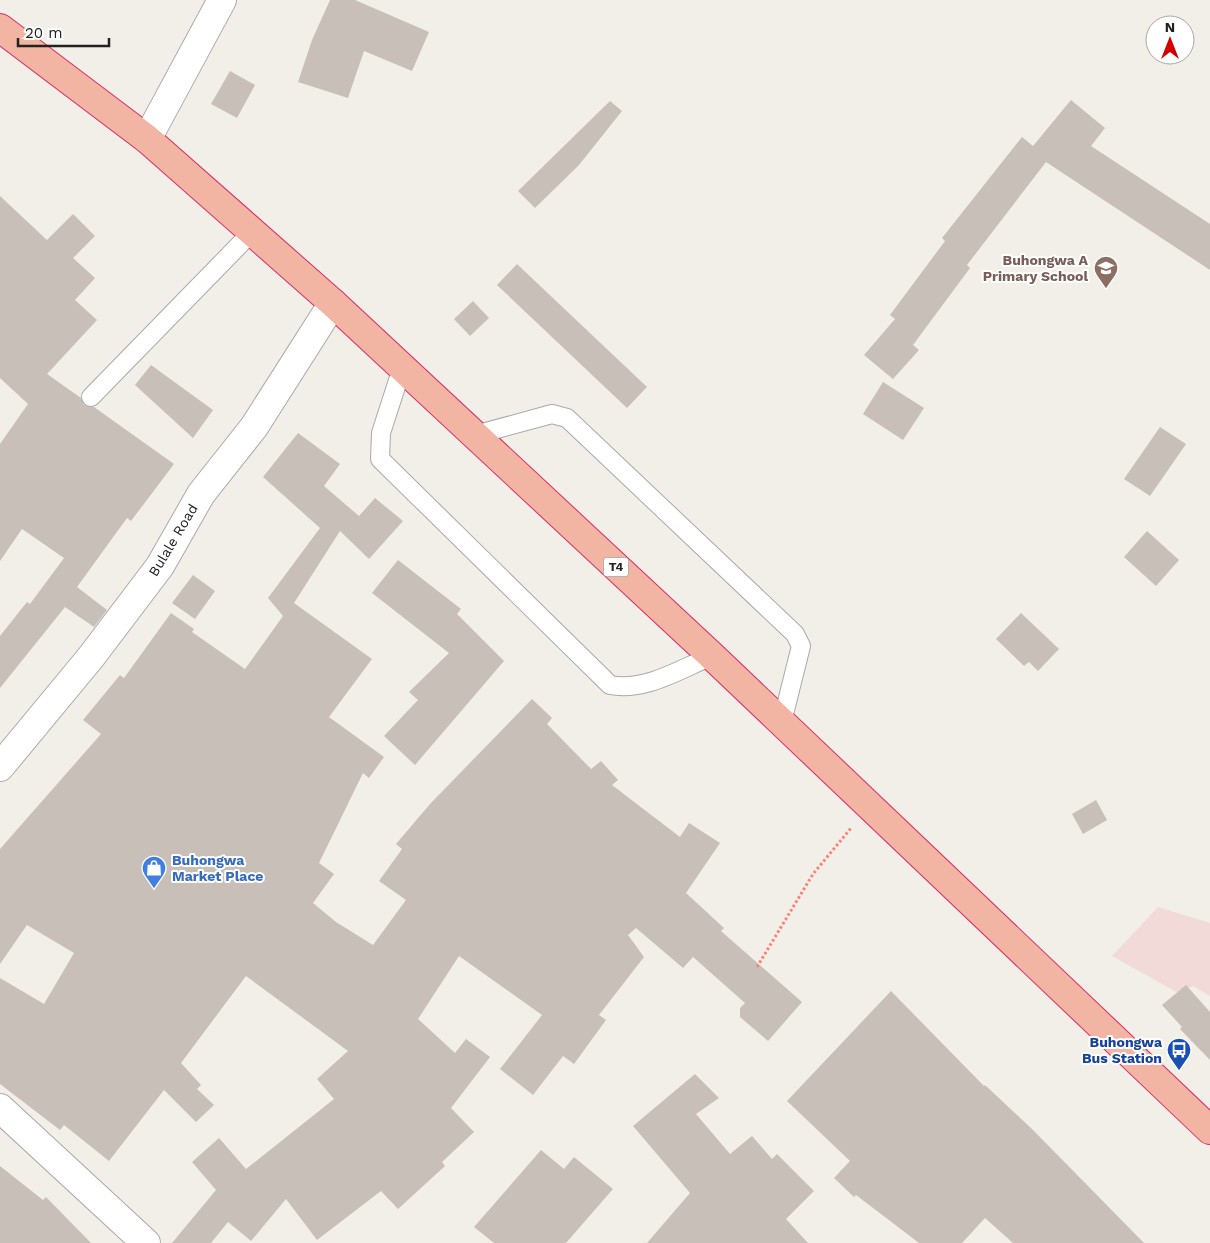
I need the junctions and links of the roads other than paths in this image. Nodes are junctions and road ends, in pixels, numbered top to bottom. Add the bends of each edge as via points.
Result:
1 (222, 0) edge
2 (0, 28) edge
3 (147, 139) junction
4 (252, 232) junction
5 (333, 303) junction
6 (402, 368) junction
7 (91, 397) dead end
8 (475, 435) junction
9 (712, 656) junction
10 (782, 722) junction
11 (4, 755) edge
12 (0, 1108) edge
13 (1210, 1130) edge
14 (146, 1243) edge

1 - 3 street
2 - 3 highway, T4
3 - 4 highway, T4
4 - 5 highway, T4
4 - 7 lane
5 - 6 highway, T4
5 - 11 street, Bulale Road via 254,427 201,494 160,566 91,657
6 - 8 highway, T4
6 - 9 lane via 381,433 380,459 610,685 642,685
8 - 9 highway, T4
8 - 10 lane via 552,414 574,424 795,634 801,646
9 - 10 highway, T4
10 - 13 highway, T4
12 - 14 street

